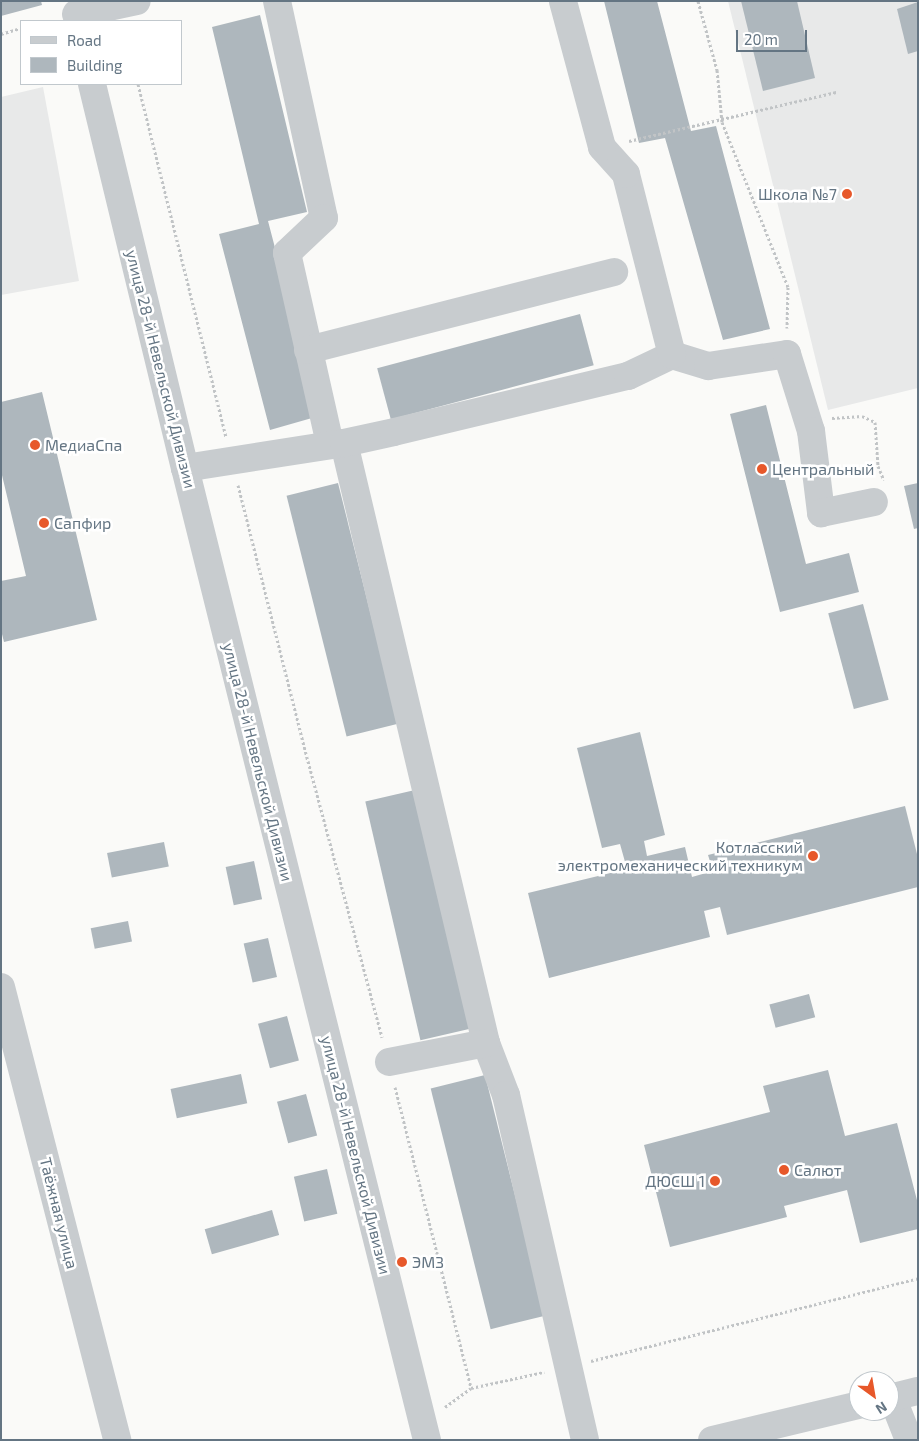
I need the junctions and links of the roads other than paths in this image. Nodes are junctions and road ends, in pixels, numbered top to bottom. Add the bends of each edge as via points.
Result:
1 (137, 1) edge
2 (277, 1) edge
3 (563, 1) edge
4 (75, 12) edge
5 (92, 85) edge
6 (614, 272) dead end
7 (308, 350) junction
8 (672, 356) junction
9 (337, 444) junction
10 (185, 468) junction
11 (881, 494) road end
12 (1, 987) edge
13 (486, 1043) junction
14 (389, 1062) road end
15 (900, 1395) edge
16 (849, 1407) edge
17 (425, 1431) edge
18 (117, 1440) edge
19 (585, 1440) edge
20 (712, 1440) edge
21 (909, 1440) edge

1 - 4 street
2 - 7 street via 324,218 287,253
3 - 8 street via 602,147 626,174
5 - 10 street, улица 28-й Невельской Дивизии
6 - 7 street
7 - 9 street
8 - 9 street via 628,376
8 - 11 street via 708,366 787,354 811,432 822,513
9 - 10 street
9 - 13 street
10 - 17 street, улица 28-й Невельской Дивизии
12 - 18 street, Таёжная улица
13 - 14 street
13 - 19 street via 506,1095
15 - 21 street
16 - 20 street

